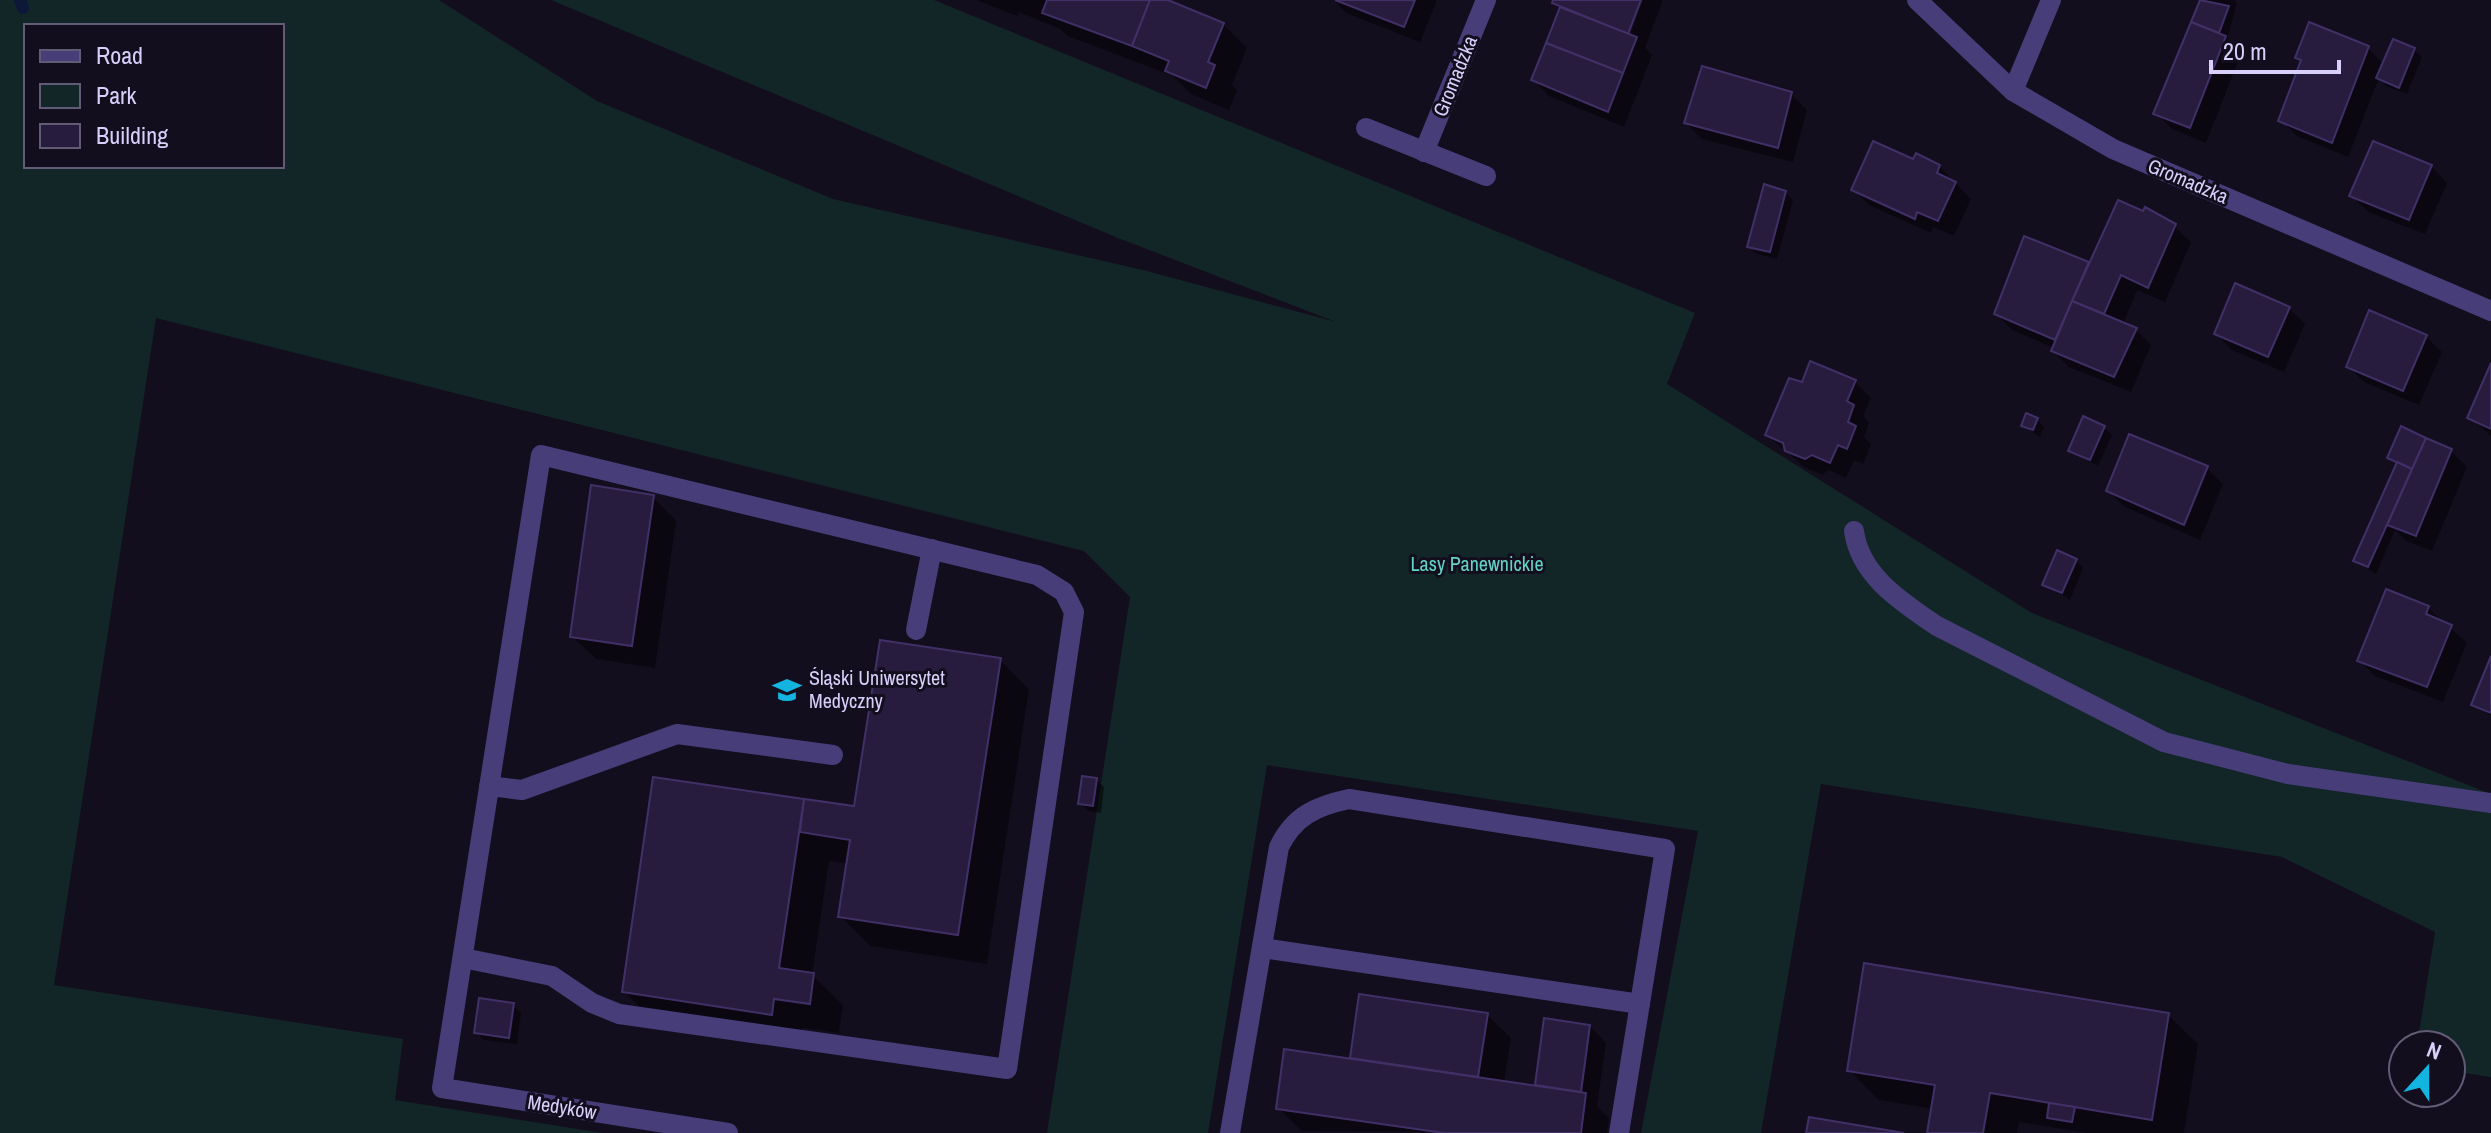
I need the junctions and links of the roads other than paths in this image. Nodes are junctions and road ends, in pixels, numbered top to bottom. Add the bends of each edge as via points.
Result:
1 (1486, 0) edge
2 (1917, 0) edge
3 (2051, 0) edge
4 (2013, 91) junction
5 (1366, 128) dead end
6 (1424, 152) junction
7 (1486, 176) dead end
8 (2491, 311) edge
9 (1854, 531) dead end
10 (932, 549) junction
11 (916, 630) dead end
12 (833, 755) dead end
13 (489, 786) junction
14 (2491, 803) edge
15 (1262, 948) junction
16 (463, 958) junction
17 (1640, 1004) junction
18 (728, 1133) edge
19 (1230, 1133) edge
20 (1619, 1133) edge

1 - 6 street, Gromadzka
2 - 4 street, Gromadzka
3 - 4 street
4 - 8 street, Gromadzka via 2113,149
5 - 6 street
6 - 7 street
9 - 14 street via 1864,566 1937,626 2164,742 2288,774
10 - 11 street
10 - 13 street via 541,455
10 - 16 street via 1037,575 1064,592 1074,612 1007,1069 619,1014 552,976
12 - 13 street via 677,734 522,790
13 - 16 street
15 - 17 street
15 - 17 street via 1279,847 1288,829 1312,810 1349,799 1665,849
15 - 19 street
16 - 18 street, Medyków via 442,1088
17 - 20 street

